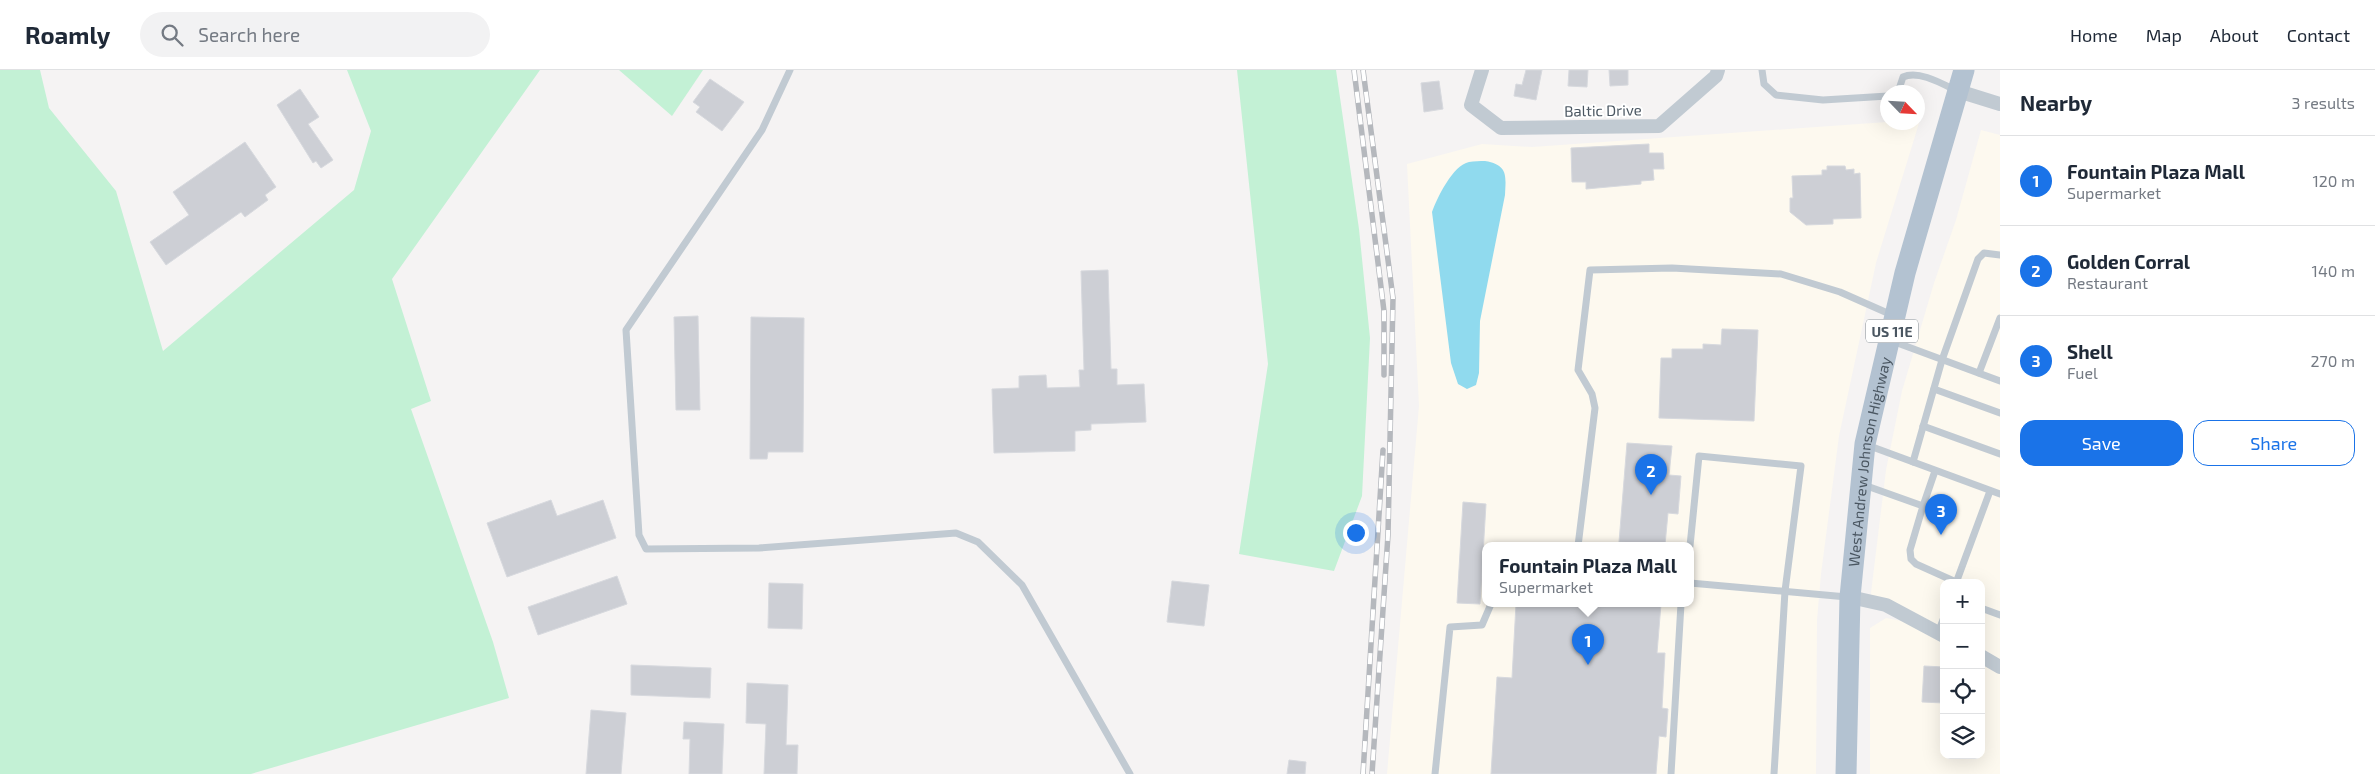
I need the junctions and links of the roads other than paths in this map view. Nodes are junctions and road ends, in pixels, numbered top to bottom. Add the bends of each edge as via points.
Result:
1 (790, 70) edge
2 (1482, 70) edge
3 (1762, 70) edge
4 (1964, 70) edge
5 (1717, 73) edge
6 (1900, 85) edge
7 (1958, 91) junction
8 (1880, 96) edge
9 (2000, 104) edge
10 (2000, 255) edge
11 (1895, 316) junction
12 (2000, 318) edge
13 (1889, 340) junction
14 (1942, 360) junction
15 (1979, 373) junction
16 (2000, 381) edge
17 (1934, 389) junction
18 (2000, 413) edge
19 (1923, 426) junction
20 (1864, 444) junction
21 (2000, 454) edge
22 (1913, 462) junction
23 (1935, 471) junction
24 (1861, 484) junction
25 (1990, 491) junction
26 (2000, 494) edge
27 (1923, 506) junction
28 (1578, 542) edge
29 (1690, 542) edge
30 (1949, 579) edge
31 (1957, 579) edge
32 (1694, 584) edge
33 (1785, 591) junction
34 (1850, 597) junction
35 (1490, 607) edge
36 (1680, 607) edge
37 (1985, 609) edge
38 (2000, 615) edge
39 (1940, 633) edge
40 (1985, 658) edge
41 (2000, 667) edge
42 (1130, 774) edge
43 (1435, 774) edge
44 (1670, 774) edge
45 (1774, 774) edge
46 (1846, 774) edge

1 - 42 lane via 762,130 626,330 639,535 646,549 759,548 956,533 978,542 1022,585
2 - 5 street, Baltic Drive via 1471,105 1501,128 1659,126
3 - 8 lane via 1764,84 1776,95 1823,100
4 - 7 main road, West Andrew Johnson Highway / US 11E
6 - 7 lane via 1903,77 1909,74 1938,81
7 - 9 street
7 - 11 main road, West Andrew Johnson Highway / US 11E
10 - 14 lane via 1984,253 1978,259
11 - 13 main road, West Andrew Johnson Highway / US 11E
11 - 28 lane via 1840,292 1781,274 1672,268 1590,270 1578,370 1592,394 1595,408
12 - 15 lane
13 - 14 lane
13 - 20 main road, West Andrew Johnson Highway / US 11E
14 - 15 lane
14 - 17 lane
15 - 16 lane
17 - 18 lane
17 - 19 lane
19 - 21 lane
19 - 22 lane
20 - 22 lane
20 - 24 main road, West Andrew Johnson Highway / US 11E
22 - 23 lane
23 - 25 lane
23 - 27 lane
24 - 27 lane
24 - 34 main road, West Andrew Johnson Highway / US 11E
25 - 26 lane
25 - 31 lane
27 - 30 lane via 1910,559
29 - 33 lane via 1699,456 1801,466
32 - 33 lane
33 - 34 lane
33 - 45 lane
34 - 39 street via 1886,605
34 - 46 main road, West Andrew Johnson Highway / US 11E
35 - 43 lane via 1482,625 1450,627
36 - 44 lane
37 - 38 lane
40 - 41 street

